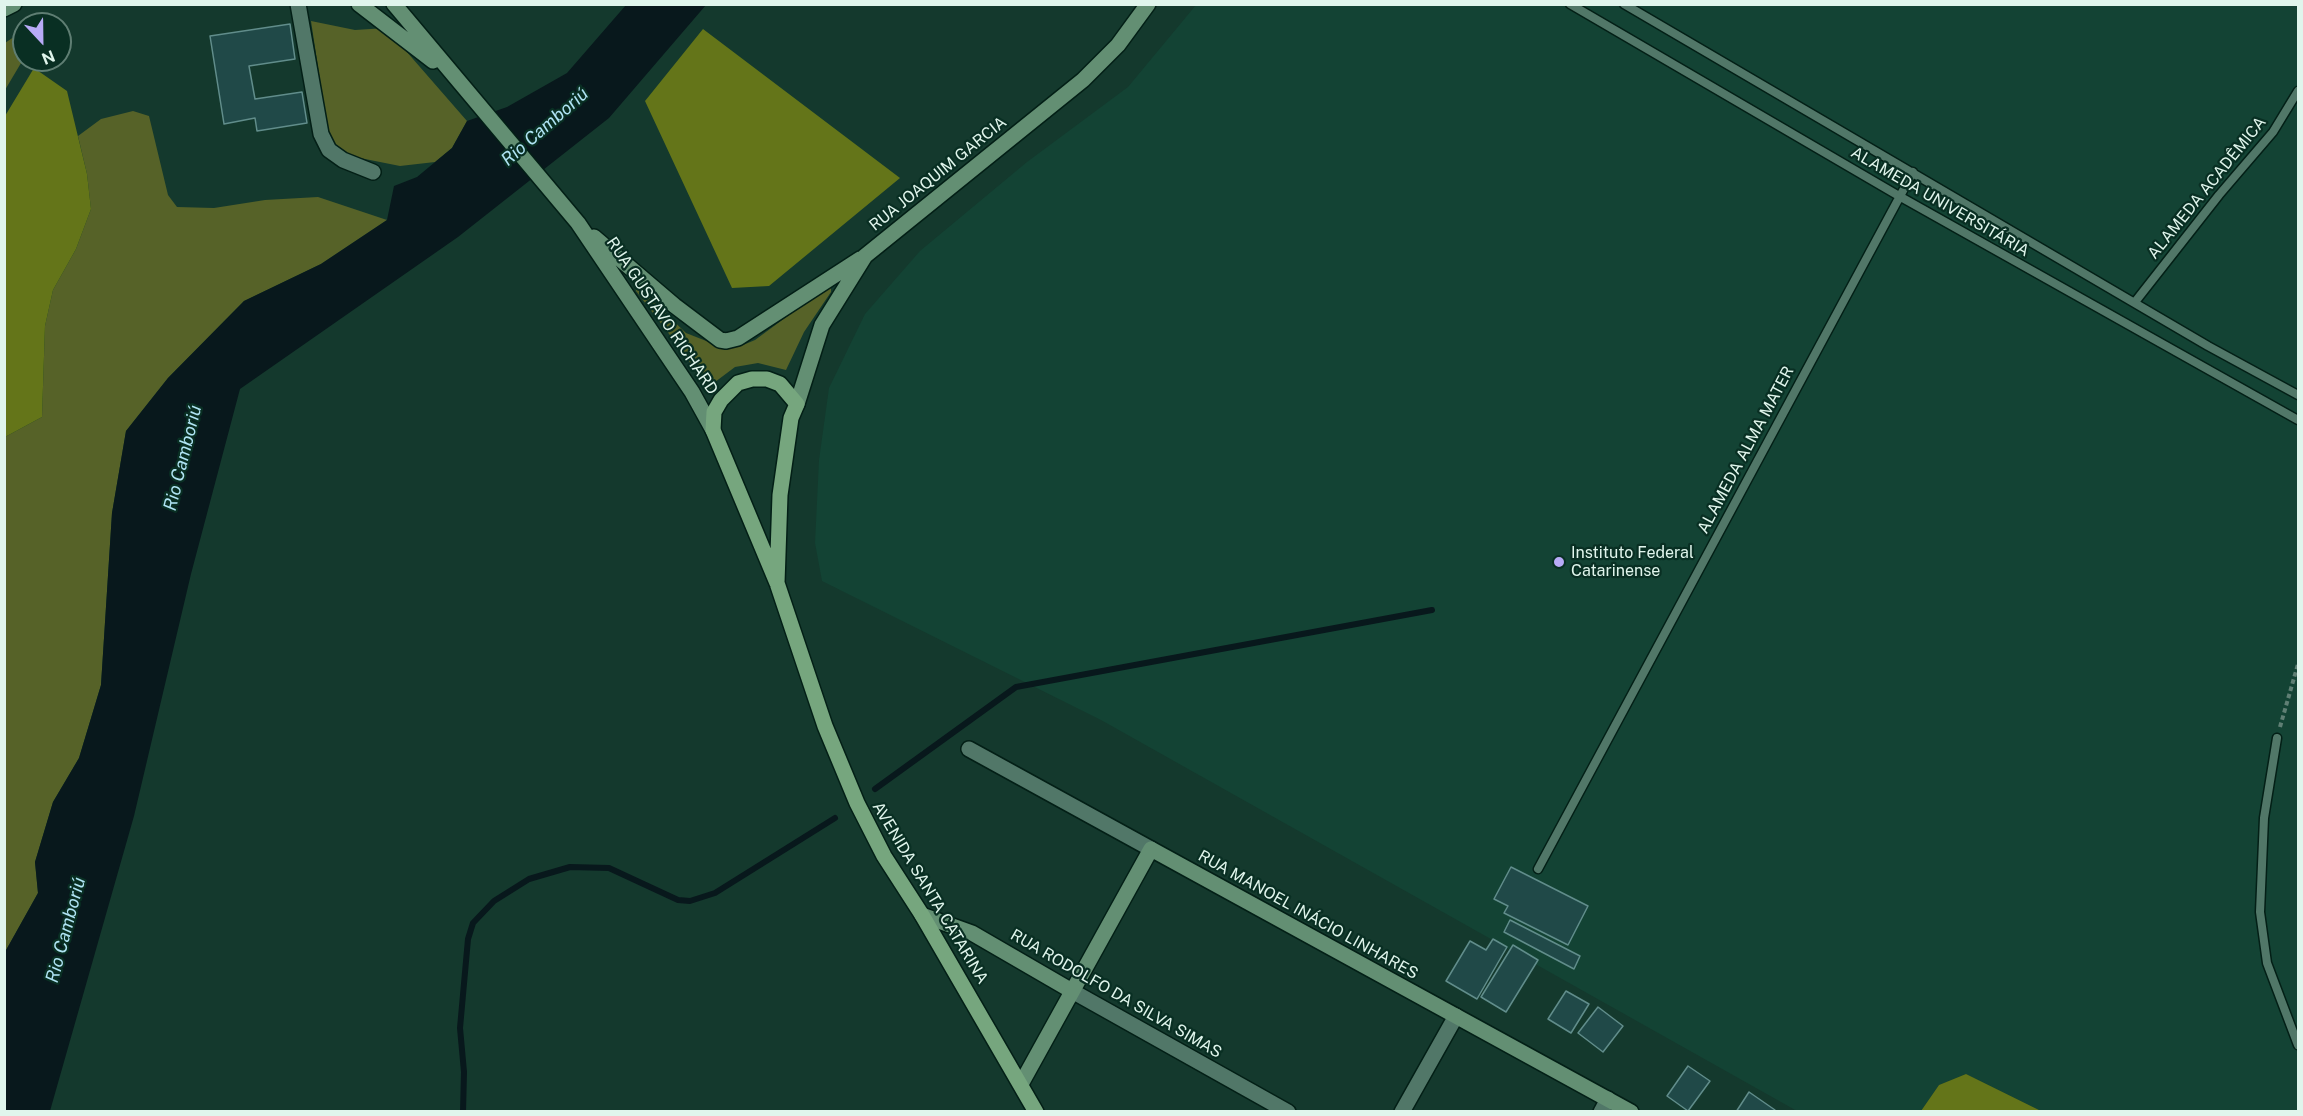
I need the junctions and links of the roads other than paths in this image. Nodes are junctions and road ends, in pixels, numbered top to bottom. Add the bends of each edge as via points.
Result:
1 (14, 4) edge
2 (298, 4) edge
3 (359, 4) edge
4 (394, 4) edge
5 (1148, 4) edge
6 (1570, 4) edge
7 (1624, 4) edge
8 (4, 9) edge
9 (456, 78) junction
10 (2298, 91) edge
11 (373, 172) dead end
12 (1913, 172) junction
13 (1899, 196) junction
14 (578, 223) junction
15 (865, 256) junction
16 (2135, 302) junction
17 (2298, 395) edge
18 (797, 404) junction
19 (2298, 420) edge
20 (713, 430) junction
21 (777, 583) junction
22 (2277, 738) road end
23 (969, 749) dead end
24 (1151, 849) junction
25 (1538, 869) dead end
26 (922, 915) junction
27 (1072, 991) junction
28 (1456, 1016) junction
29 (2298, 1045) edge
30 (1021, 1084) junction
31 (1605, 1105) edge
32 (1036, 1112) edge
33 (1288, 1112) edge
34 (1402, 1112) edge
35 (1631, 1112) edge

1 - 8 main road
2 - 11 street via 321,134 329,150
3 - 9 main road, RUA GUSTAVO RICHARD
4 - 9 main road, RUA GUSTAVO RICHARD
5 - 15 main road, RUA JOAQUIM GARCIA via 1118,45 1083,80
6 - 13 lane, ALAMEDA UNIVERSITÁRIA
7 - 12 lane, ALAMEDA UNIVERSITÁRIA
9 - 14 main road, RUA GUSTAVO RICHARD
10 - 16 lane, ALAMEDA ACADÊMICA via 2273,132
12 - 13 lane, ALAMEDA ALMA MATER
12 - 16 lane, ALAMEDA UNIVERSITÁRIA
13 - 19 lane, ALAMEDA UNIVERSITÁRIA
13 - 25 lane, ALAMEDA ALMA MATER
14 - 15 main road, RUA GUSTAVO RICHARD via 675,306 726,341 738,338
14 - 20 main road, RUA GUSTAVO RICHARD via 692,392
15 - 18 main road, RUA JOAQUIM GARCIA via 822,325
16 - 17 lane, ALAMEDA UNIVERSITÁRIA
18 - 20 main road via 780,384 767,379 738,383 728,390 714,412
18 - 21 main road, AVENIDA SANTA CATARINA via 791,418 780,495
20 - 21 main road, AVENIDA SANTA CATARINA
21 - 26 main road, AVENIDA SANTA CATARINA via 825,726 857,803 884,856
22 - 29 lane via 2264,818 2260,912 2267,963
23 - 24 street, RUA MANOEL INÁCIO LINHARES
24 - 27 main road
24 - 28 main road, RUA MANOEL INÁCIO LINHARES
26 - 27 main road, RUA RODOLFO DA SILVA SIMAS via 972,933
26 - 30 main road, AVENIDA SANTA CATARINA
27 - 30 main road
27 - 33 street, RUA RODOLFO DA SILVA SIMAS
28 - 31 main road, RUA MANOEL INÁCIO LINHARES
28 - 34 street
30 - 32 main road, AVENIDA SANTA CATARINA
31 - 35 main road, RUA MANOEL INÁCIO LINHARES

